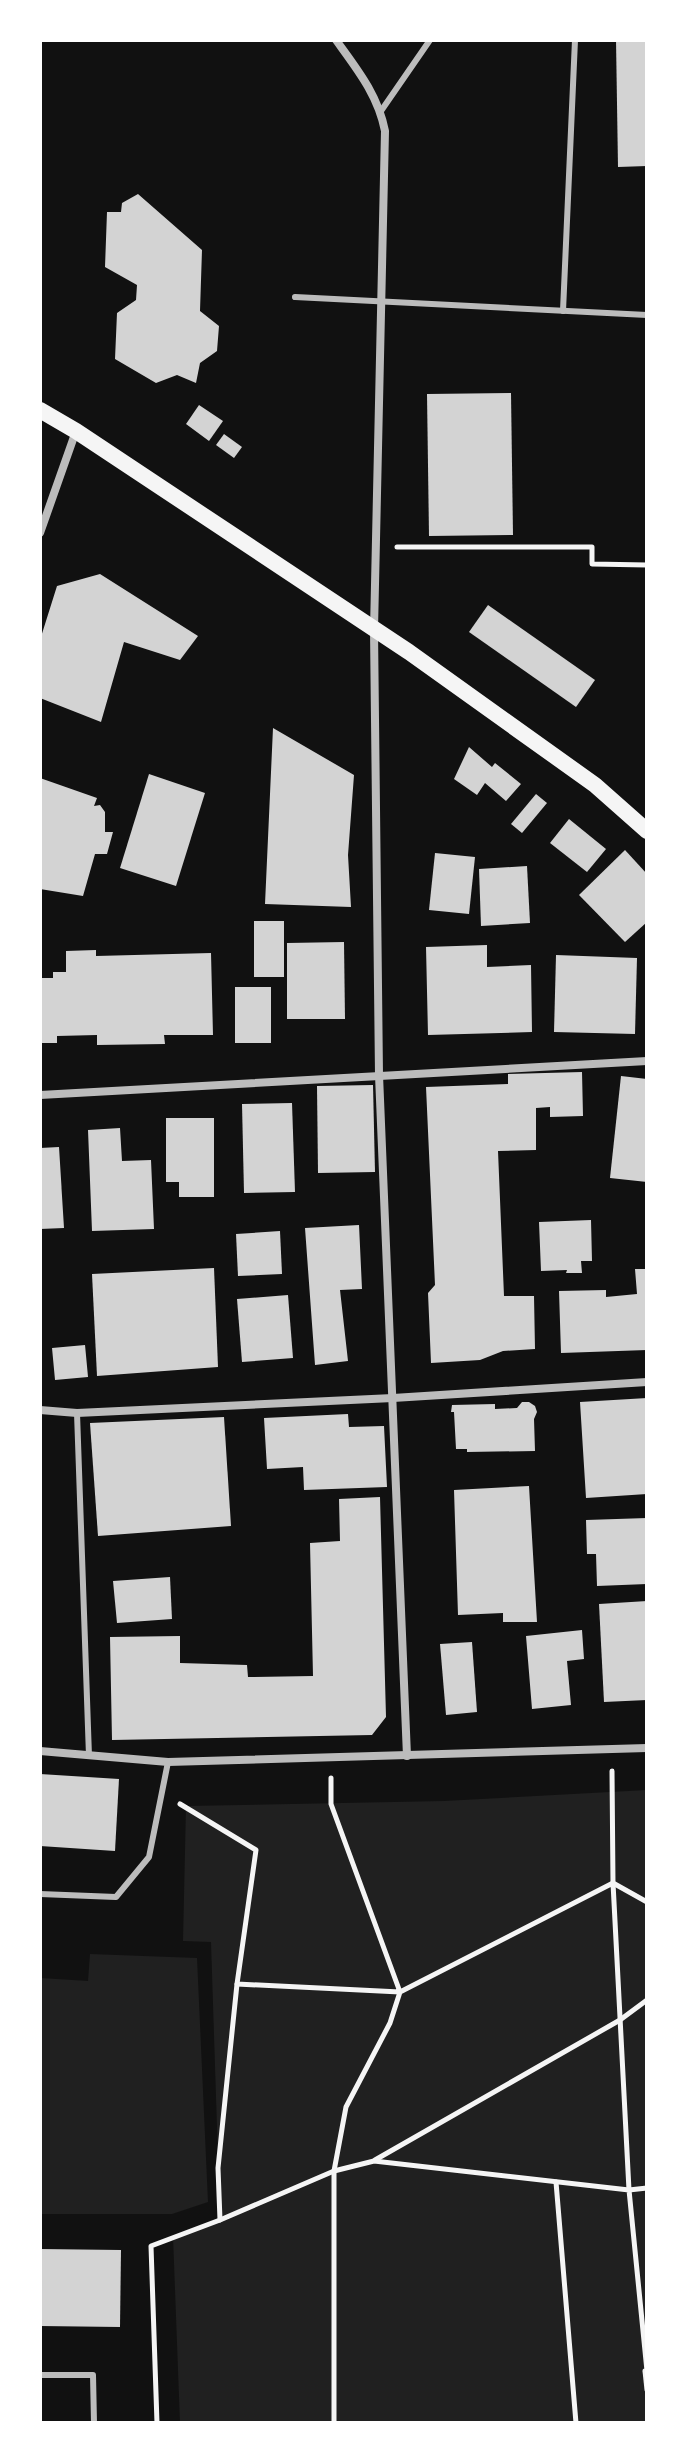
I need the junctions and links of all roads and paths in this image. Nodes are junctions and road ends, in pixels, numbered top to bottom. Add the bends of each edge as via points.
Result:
1 (336, 40) edge
2 (430, 40) edge
3 (575, 40) edge
4 (381, 111) junction
5 (295, 297) dead end
6 (381, 303) junction
7 (563, 311) junction
8 (647, 315) edge
9 (40, 410) edge
10 (76, 431) junction
11 (40, 533) edge
12 (376, 547) junction
13 (647, 565) edge
14 (374, 630) junction
15 (647, 831) edge
16 (647, 1061) edge
17 (379, 1075) junction
18 (40, 1095) edge
19 (647, 1382) edge
20 (393, 1398) junction
21 (40, 1410) edge
22 (77, 1413) junction
23 (647, 1748) edge
24 (611, 1750) junction
25 (40, 1751) edge
26 (89, 1756) junction
27 (407, 1756) junction
28 (332, 1758) junction
29 (168, 1762) junction
30 (162, 1795) junction
31 (613, 1883) junction
32 (40, 1894) edge
33 (647, 1902) edge
34 (237, 1984) junction
35 (400, 1992) junction
36 (647, 2000) edge
37 (620, 2020) junction
38 (374, 2161) junction
39 (334, 2171) junction
40 (556, 2182) junction
41 (647, 2188) edge
42 (629, 2190) junction
43 (220, 2220) junction
44 (646, 2371) edge
45 (40, 2375) edge
46 (647, 2390) edge
47 (94, 2423) edge
48 (157, 2423) edge
49 (334, 2423) edge
50 (576, 2423) edge

1 - 4 street
2 - 4 lane
3 - 7 lane
4 - 6 street
5 - 6 lane
6 - 7 lane
6 - 12 street
7 - 8 lane
9 - 10 main road
10 - 11 street
10 - 14 main road
12 - 13 path via 592,547 592,564
12 - 14 street
14 - 15 main road via 595,785
14 - 17 street
16 - 17 street
17 - 18 street
17 - 20 street
19 - 20 street
20 - 22 street
20 - 27 street
21 - 22 street
22 - 26 lane
23 - 24 street
24 - 27 street
24 - 31 path
25 - 26 street
26 - 29 street
27 - 28 street
28 - 29 street
28 - 35 path via 331,1804
29 - 30 lane
30 - 32 lane via 149,1857 116,1897
30 - 34 path via 256,1850
31 - 33 path
31 - 35 path
31 - 37 path
34 - 35 path
34 - 43 path via 218,2168
35 - 39 path via 390,2023 346,2107
36 - 37 path
37 - 38 path
37 - 42 path
38 - 39 path
38 - 40 path
39 - 43 path
39 - 49 path
40 - 42 path
40 - 50 path
41 - 42 path
42 - 44 path
43 - 48 path via 151,2246
44 - 46 path
45 - 47 lane via 93,2375

